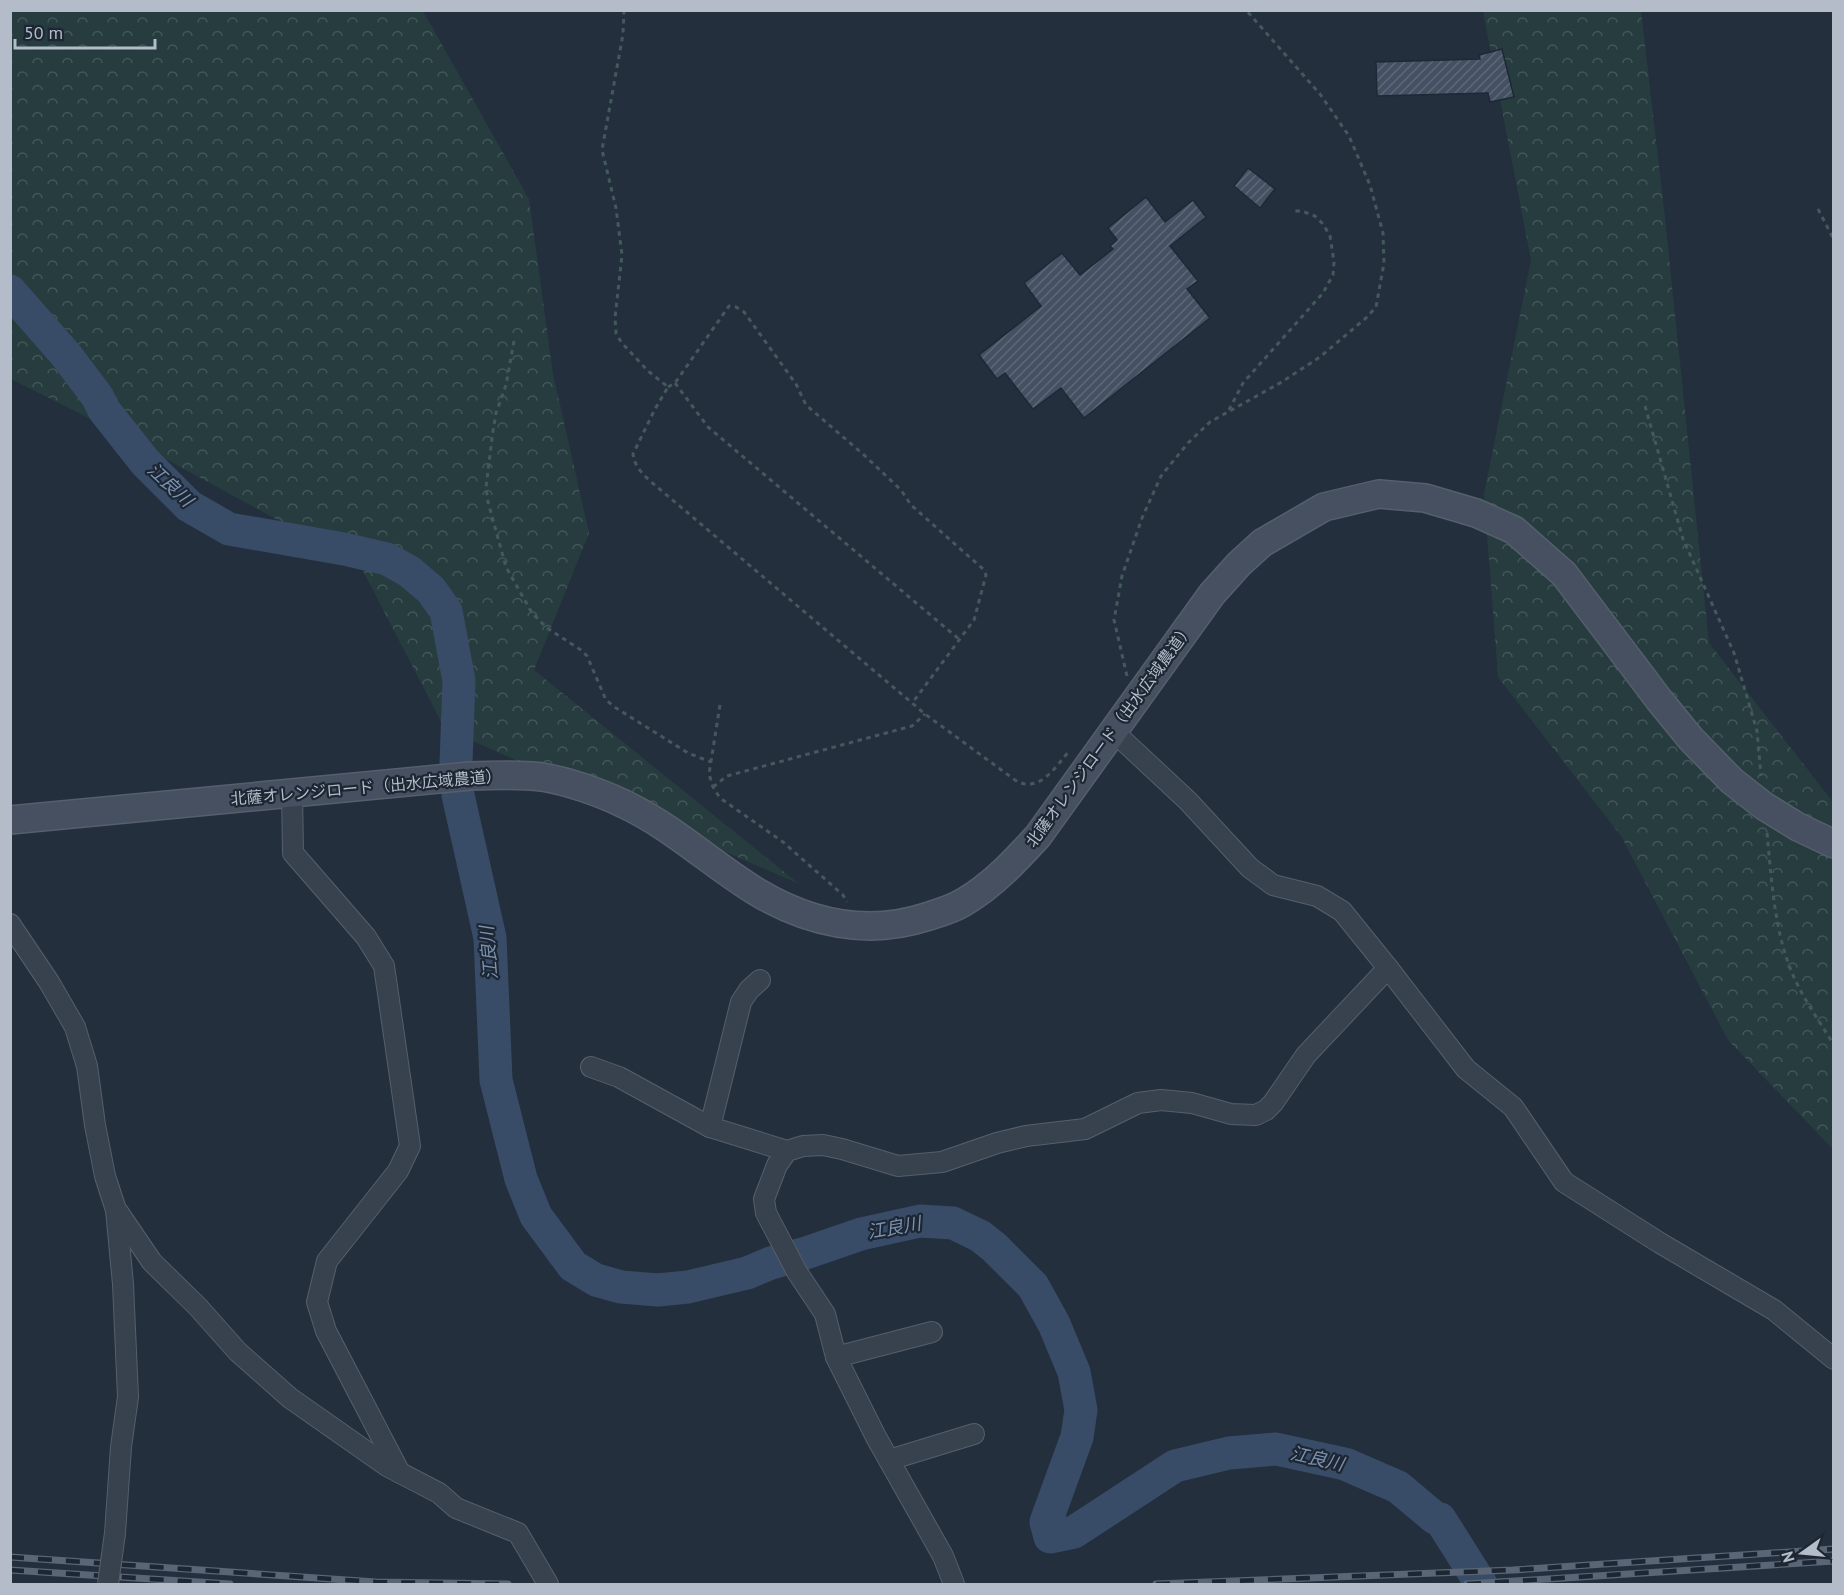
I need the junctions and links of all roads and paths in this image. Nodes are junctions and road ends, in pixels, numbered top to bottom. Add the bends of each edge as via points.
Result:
1 (624, 10) edge
2 (1246, 10) edge
3 (1818, 208) dead end
4 (1292, 211) dead end
5 (1833, 240) edge
6 (514, 341) dead end
7 (675, 383) junction
8 (668, 387) junction
9 (1645, 406) dead end
10 (1228, 412) junction
11 (960, 640) junction
12 (1138, 698) junction
13 (913, 702) junction
14 (720, 705) dead end
15 (925, 714) junction
16 (1114, 732) junction
17 (1075, 744) dead end
18 (711, 762) junction
19 (713, 787) junction
20 (292, 792) junction
21 (1764, 806) junction
22 (10, 820) edge
23 (1833, 844) edge
24 (10, 924) edge
25 (861, 927) junction
26 (1388, 968) junction
27 (760, 980) dead end
28 (1833, 1045) edge
29 (591, 1067) dead end
30 (710, 1127) junction
31 (787, 1151) junction
32 (116, 1210) junction
33 (932, 1332) dead end
34 (836, 1357) junction
35 (1833, 1359) edge
36 (974, 1434) dead end
37 (889, 1460) junction
38 (400, 1473) junction
39 (108, 1584) edge
40 (548, 1584) edge
41 (954, 1584) edge

1 - 8 path via 602,150 622,255 616,333 648,371
2 - 10 path via 1320,93 1349,136 1370,184 1383,233 1384,263 1376,308 1320,357
3 - 5 path
4 - 10 path via 1315,216 1327,230 1333,275 1323,293 1243,383
6 - 18 path via 494,422 486,487 506,567 540,624 587,656 606,700 688,753
7 - 8 path
7 - 11 path via 708,427
7 - 11 path via 729,306 744,312 796,384 806,405 983,568 986,575 974,620
8 - 13 path via 633,454 640,472
9 - 21 path via 1683,539 1734,653 1757,731
10 - 12 path via 1210,422 1188,443 1161,476 1122,576 1114,620 1124,671
11 - 13 path
12 - 16 street, 北薩オレンジロード（出水広域農道）
12 - 21 street, 北薩オレンジロード（出水広域農道） via 1212,594 1262,543 1324,507 1379,494 1425,498 1476,513 1514,530 1564,574 1691,739 1732,781
13 - 15 path
14 - 18 path
15 - 17 path via 1020,784 1036,784 1046,777
15 - 19 path via 912,726 727,776
16 - 25 street, 北薩オレンジロード（出水広域農道） via 1038,836 1007,871 943,912 892,926
16 - 26 street via 1188,801 1250,868 1273,885 1317,896 1342,911
18 - 19 path
19 - 25 path via 720,798 783,842 843,895
20 - 22 street, 北薩オレンジロード（出水広域農道）
20 - 25 street, 北薩オレンジロード（出水広域農道） via 470,776 543,777 624,804 780,904 831,923
20 - 38 street via 293,853 366,937 384,966 410,1146 398,1171 327,1261 317,1302 326,1331
21 - 23 street, 北薩オレンジロード（出水広域農道）
21 - 28 path via 1773,897 1788,962
24 - 32 street via 75,1027 87,1066 105,1176
26 - 31 street via 1306,1055 1273,1103 1256,1115 1231,1114 1192,1103 1138,1103 1085,1130 1026,1136 942,1162 919,1165 898,1166 823,1145
26 - 35 street via 1466,1070 1513,1107 1564,1182 1774,1310
27 - 30 street via 741,1002
29 - 30 street via 619,1077
30 - 31 street
31 - 34 street via 777,1164 764,1199 766,1213 825,1314
32 - 38 street via 152,1262 238,1352 290,1398
32 - 39 street, bridge via 128,1397
33 - 34 street
34 - 37 street
36 - 37 street
37 - 41 street via 933,1537
38 - 40 street via 439,1492 456,1508 518,1533

